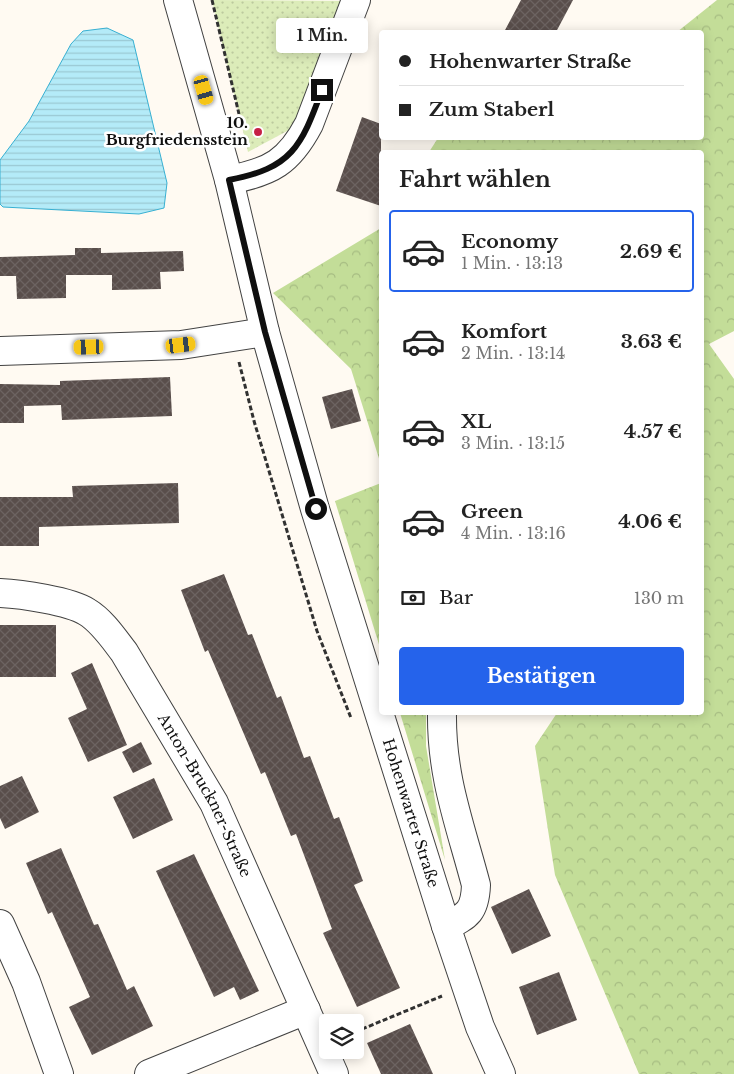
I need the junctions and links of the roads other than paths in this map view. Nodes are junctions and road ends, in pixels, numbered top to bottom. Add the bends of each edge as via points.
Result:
1 (178, 0) edge
2 (356, 0) edge
3 (229, 180) junction
4 (265, 332) junction
5 (0, 351) edge
6 (0, 593) edge
7 (379, 711) edge
8 (380, 715) edge
9 (442, 715) edge
10 (0, 924) edge
11 (446, 926) junction
12 (306, 1010) junction
13 (59, 1074) edge
14 (149, 1074) edge
15 (334, 1074) edge
16 (500, 1074) edge

1 - 3 street, Hohenwarter Straße
2 - 3 street via 299,143 287,158 272,168
3 - 4 street, Hohenwarter Straße
4 - 5 street via 181,345
4 - 7 street, Hohenwarter Straße
6 - 12 street, Anton-Bruckner-Straße via 30,596 87,612 109,632 124,652 214,803
8 - 11 street, Hohenwarter Straße
9 - 11 street via 449,792 476,885 476,898 471,910 465,917
10 - 13 street via 26,982
11 - 16 street, Hohenwarter Straße via 480,1027
12 - 14 street
12 - 15 street, Anton-Bruckner-Straße

